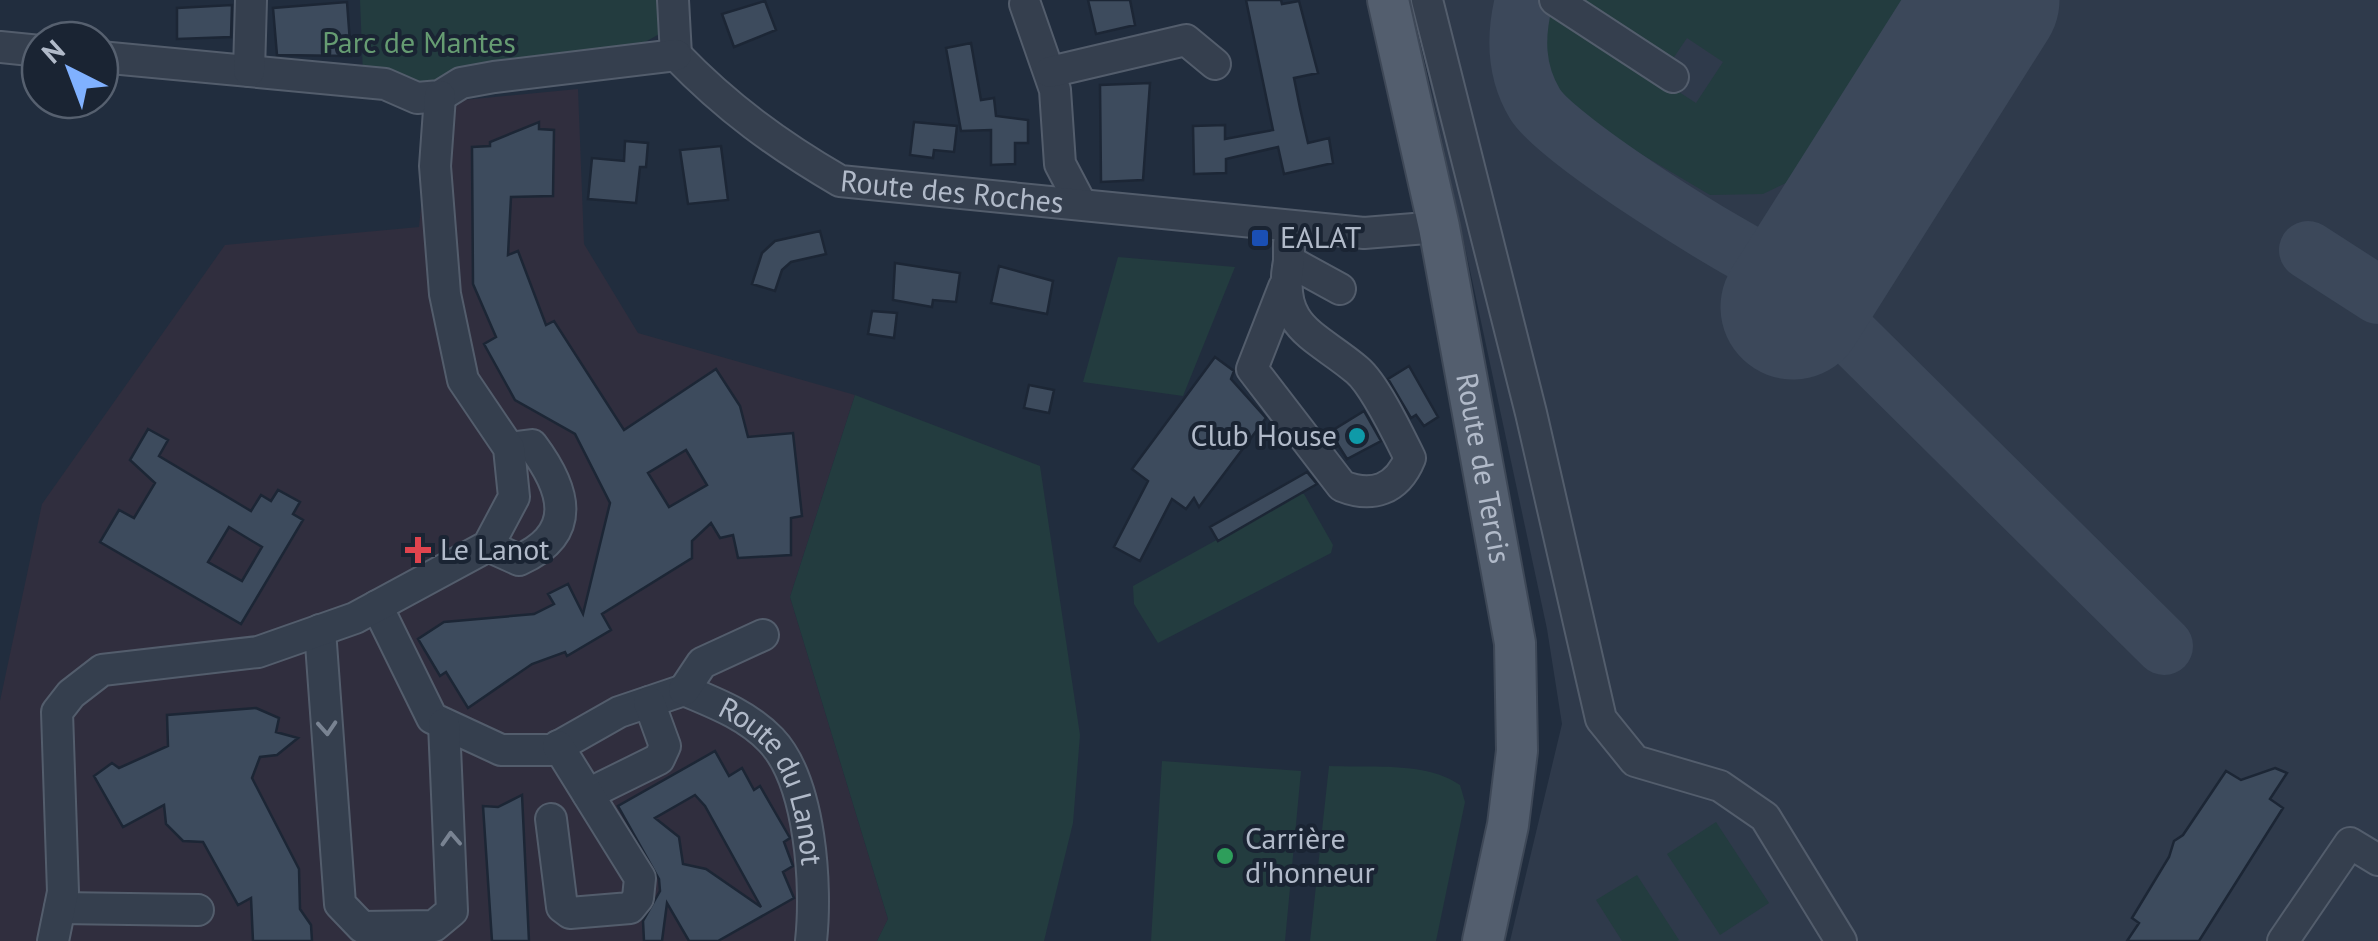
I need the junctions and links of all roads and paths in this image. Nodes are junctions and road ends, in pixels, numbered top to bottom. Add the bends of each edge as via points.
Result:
1 (251, 0) edge
2 (673, 0) edge
3 (1388, 0) edge
4 (1426, 0) edge
5 (1555, 0) edge
6 (1025, 4) dead end
7 (676, 55) junction
8 (120, 58) edge
9 (1214, 64) dead end
10 (250, 71) junction
11 (1050, 72) junction
12 (1673, 77) dead end
13 (440, 96) junction
14 (1081, 204) junction
15 (1290, 224) junction
16 (1438, 227) junction
17 (1287, 274) junction
18 (1340, 290) dead end
19 (509, 448) junction
20 (488, 546) junction
21 (377, 606) junction
22 (320, 630) junction
23 (763, 634) dead end
24 (684, 690) junction
25 (649, 702) junction
26 (444, 724) junction
27 (558, 746) junction
28 (588, 794) junction
29 (550, 819) dead end
30 (2378, 860) edge
31 (340, 904) junction
32 (455, 904) junction
33 (60, 908) junction
34 (198, 910) dead end
35 (52, 941) edge
36 (342, 941) edge
37 (457, 941) edge
38 (810, 941) edge
39 (1483, 941) edge
40 (1841, 941) edge
41 (2283, 941) edge

1 - 10 street
2 - 7 street
3 - 16 main road, Route de Tercis
4 - 40 street via 1601,719 1635,761 1720,786 1765,817
5 - 12 street
6 - 11 street
7 - 13 street via 494,77 461,83
7 - 14 street, Route des Roches via 769,140 840,181
8 - 10 street
9 - 11 street via 1186,40
10 - 13 street
11 - 14 street via 1060,164
13 - 19 street via 436,166 445,294 463,380
14 - 15 street, Route des Roches
15 - 16 street, Route des Roches via 1364,233
15 - 17 street
16 - 39 main road, Route de Tercis via 1514,643 1516,752
17 - 17 street via 1296,320 1312,342 1359,371 1410,458 1387,488 1363,495 1342,486 1252,369
17 - 18 street
19 - 20 street via 514,497
19 - 20 street via 532,445 548,467 561,503 559,523 548,544 519,560
20 - 21 street
21 - 22 street
21 - 26 street, Route du Lanot via 432,718
22 -> 31 street
22 - 33 street via 258,652 102,670 70,694 57,712
23 - 24 street via 702,663
24 - 25 street, Route du Lanot
24 - 38 street, Route du Lanot via 736,712 774,742 802,801 816,894
25 - 27 street, Route du Lanot
25 - 28 street via 666,746 659,758
26 - 27 street, Route du Lanot via 501,750
32 -> 26 street
27 - 28 street
28 - 29 street via 640,878 630,908 570,913 562,907
30 - 41 street via 2350,843
31 - 32 street via 370,930 434,926 448,919
31 - 36 street
32 - 37 street
33 - 34 street
33 - 35 street

